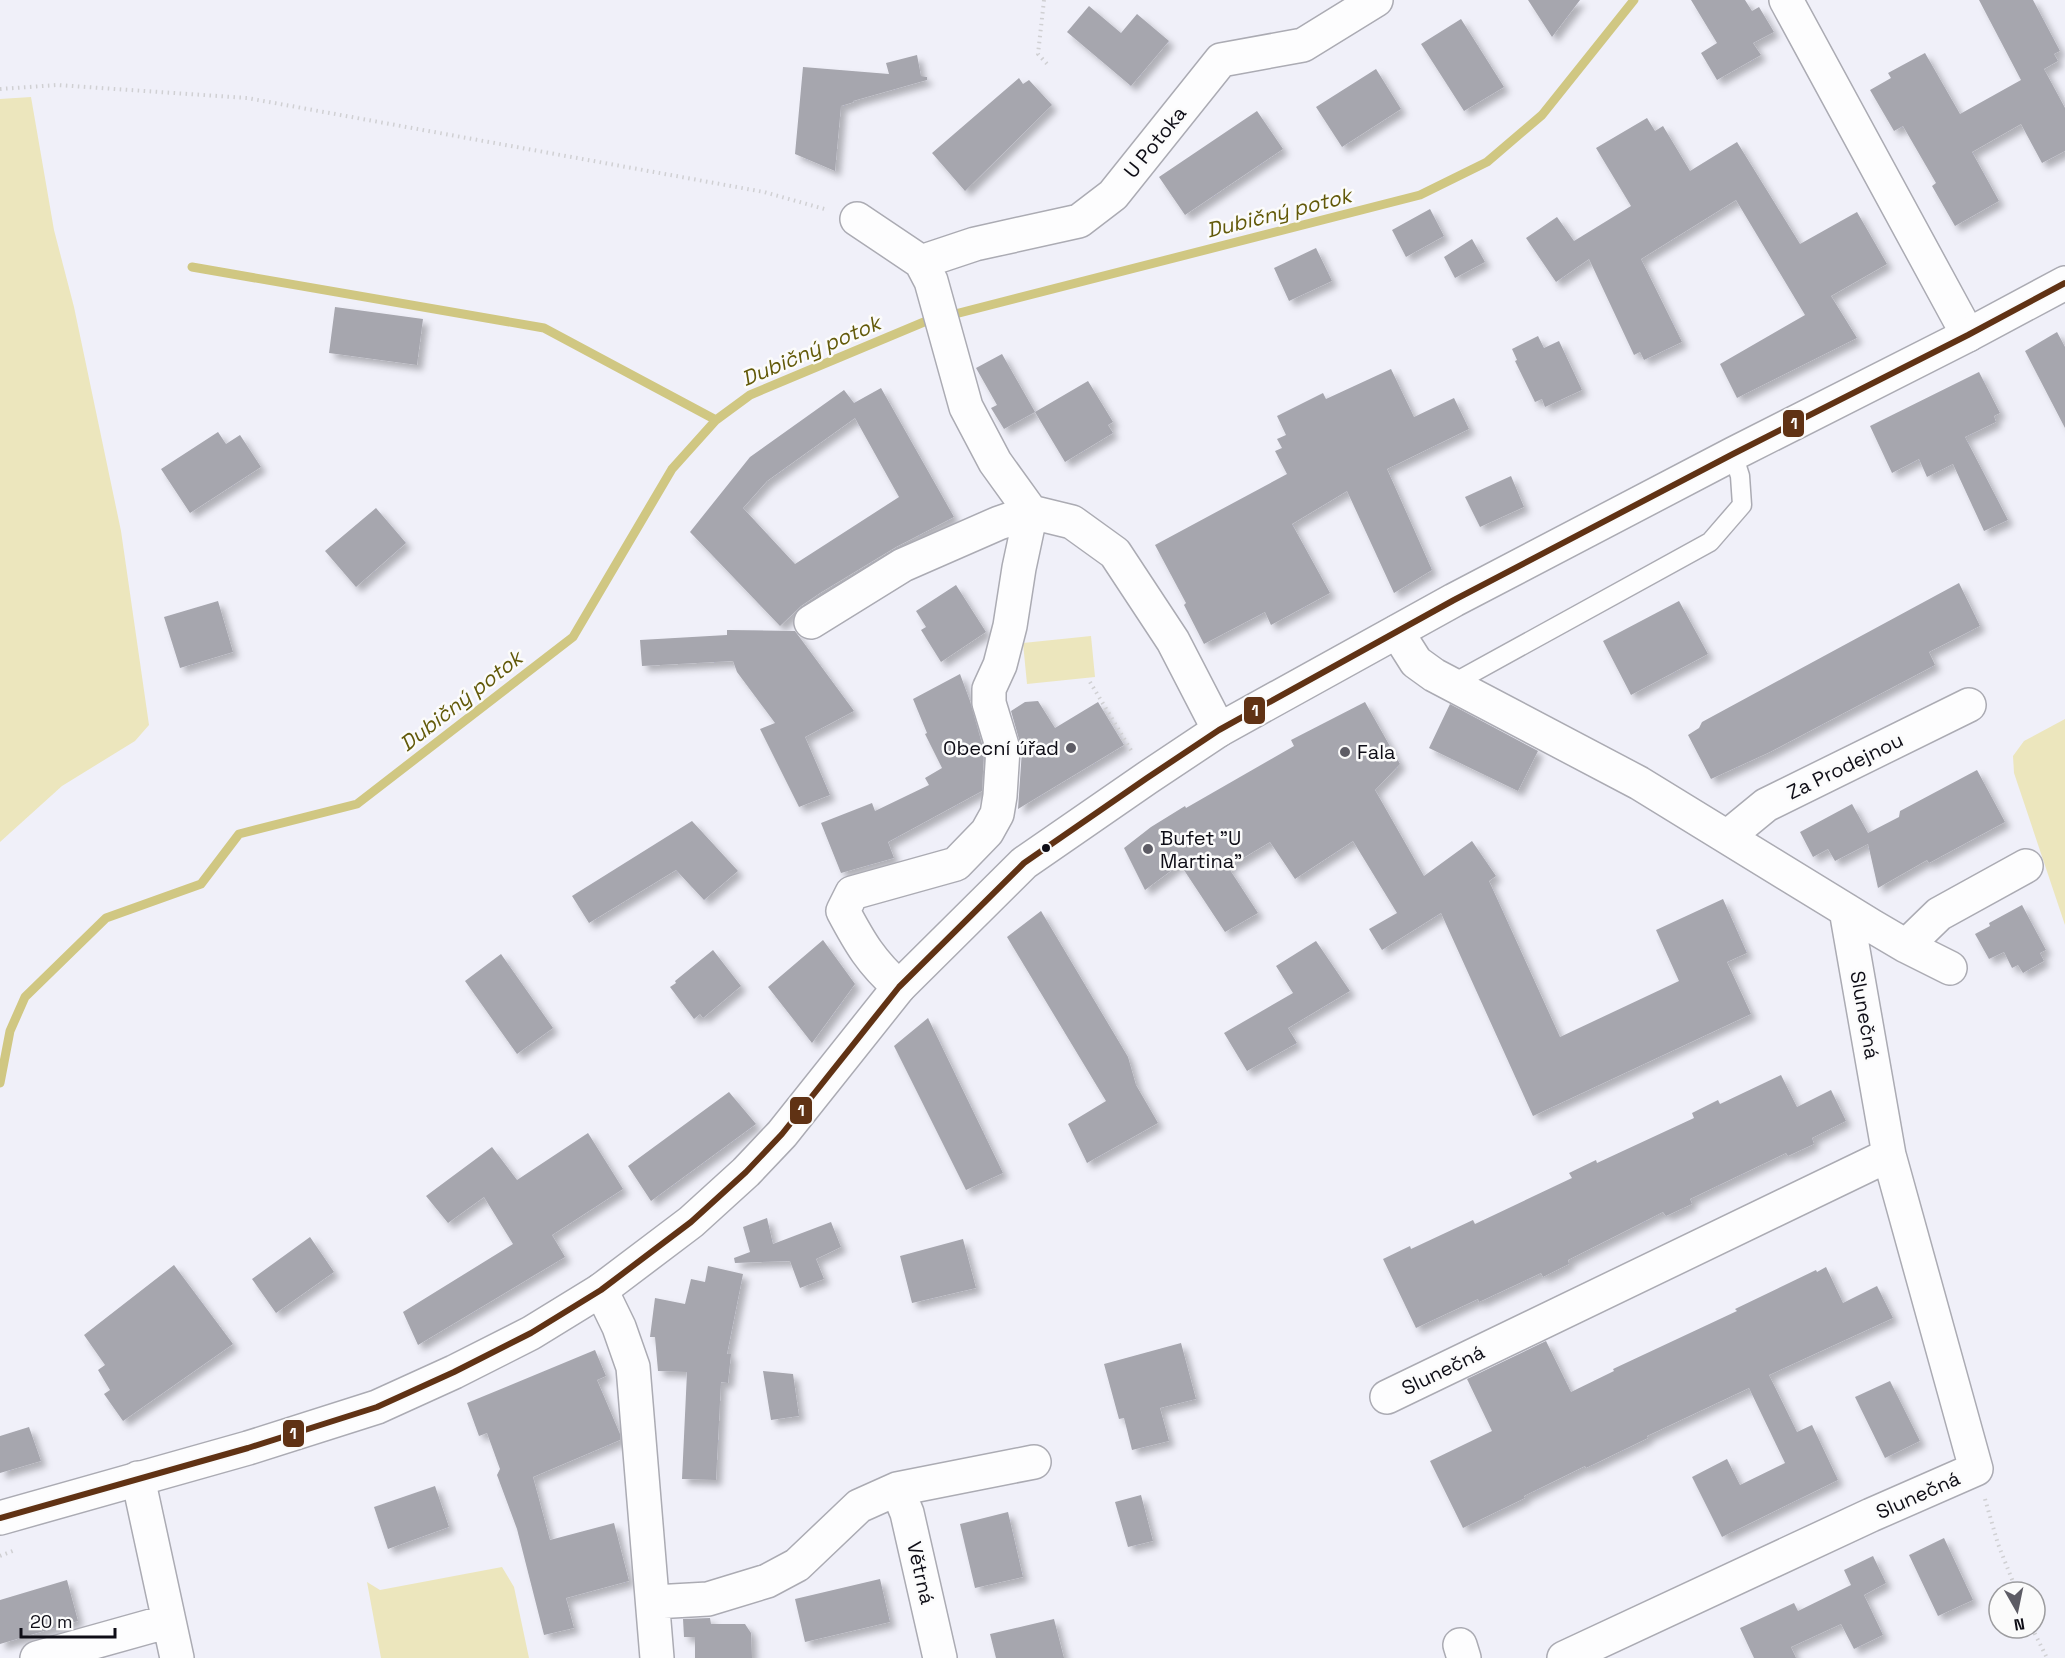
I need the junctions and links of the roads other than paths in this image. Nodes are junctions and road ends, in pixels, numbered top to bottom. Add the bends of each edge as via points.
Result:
1 (1376, 0) edge
2 (1786, 0) edge
3 (857, 219) road end
4 (921, 262) junction
5 (2065, 283) edge
6 (1968, 335) junction
7 (1733, 454) junction
8 (1031, 512) junction
9 (811, 622) dead end
10 (1396, 632) junction
11 (1452, 684) junction
12 (1969, 705) dead end
13 (1220, 730) junction
14 (1727, 837) junction
15 (2026, 866) dead end
16 (1846, 910) junction
17 (1914, 938) junction
18 (1950, 968) dead end
19 (899, 987) junction
20 (1889, 1155) junction
21 (601, 1290) junction
22 (1387, 1397) dead end
23 (1034, 1462) dead end
24 (138, 1478) junction
25 (897, 1489) junction
26 (0, 1518) edge
27 (654, 1602) junction
28 (169, 1622) junction
29 (37, 1658) edge
30 (177, 1658) edge
31 (657, 1658) edge
32 (940, 1658) edge
33 (1564, 1658) edge

1 - 4 street, U Potoka via 1303,45 1221,60 1113,195 1079,221 975,244
2 - 6 street
3 - 4 street
4 - 8 street via 931,280 966,407 995,462
5 - 6 street
6 - 7 street
7 - 10 street
7 - 11 lane via 1740,476 1742,505 1710,542
8 - 9 street via 903,565
8 - 13 street via 1072,522 1115,553 1173,641
8 - 19 street via 1010,626 988,703 1003,749 997,814 987,832 956,864 852,893 843,911 864,950
10 - 11 street via 1416,662
10 - 13 street
11 - 14 street via 1639,783
12 - 14 street, Za Prodejnou via 1766,805
13 - 19 street via 1024,864
14 - 16 street
15 - 17 street via 1939,914
16 - 17 street
16 - 20 street, Slunečná
17 - 18 street
19 - 21 street via 746,1173 691,1222
20 - 22 street, Slunečná
20 - 33 street, Slunečná via 1976,1469
21 - 24 street via 531,1333 377,1407
21 - 27 street via 633,1367
23 - 25 street
24 - 26 street
24 - 28 street
25 - 27 street via 860,1506 797,1565 767,1581 708,1599
25 - 32 street, Větrná via 907,1513
27 - 31 street
28 - 29 street
28 - 30 street

